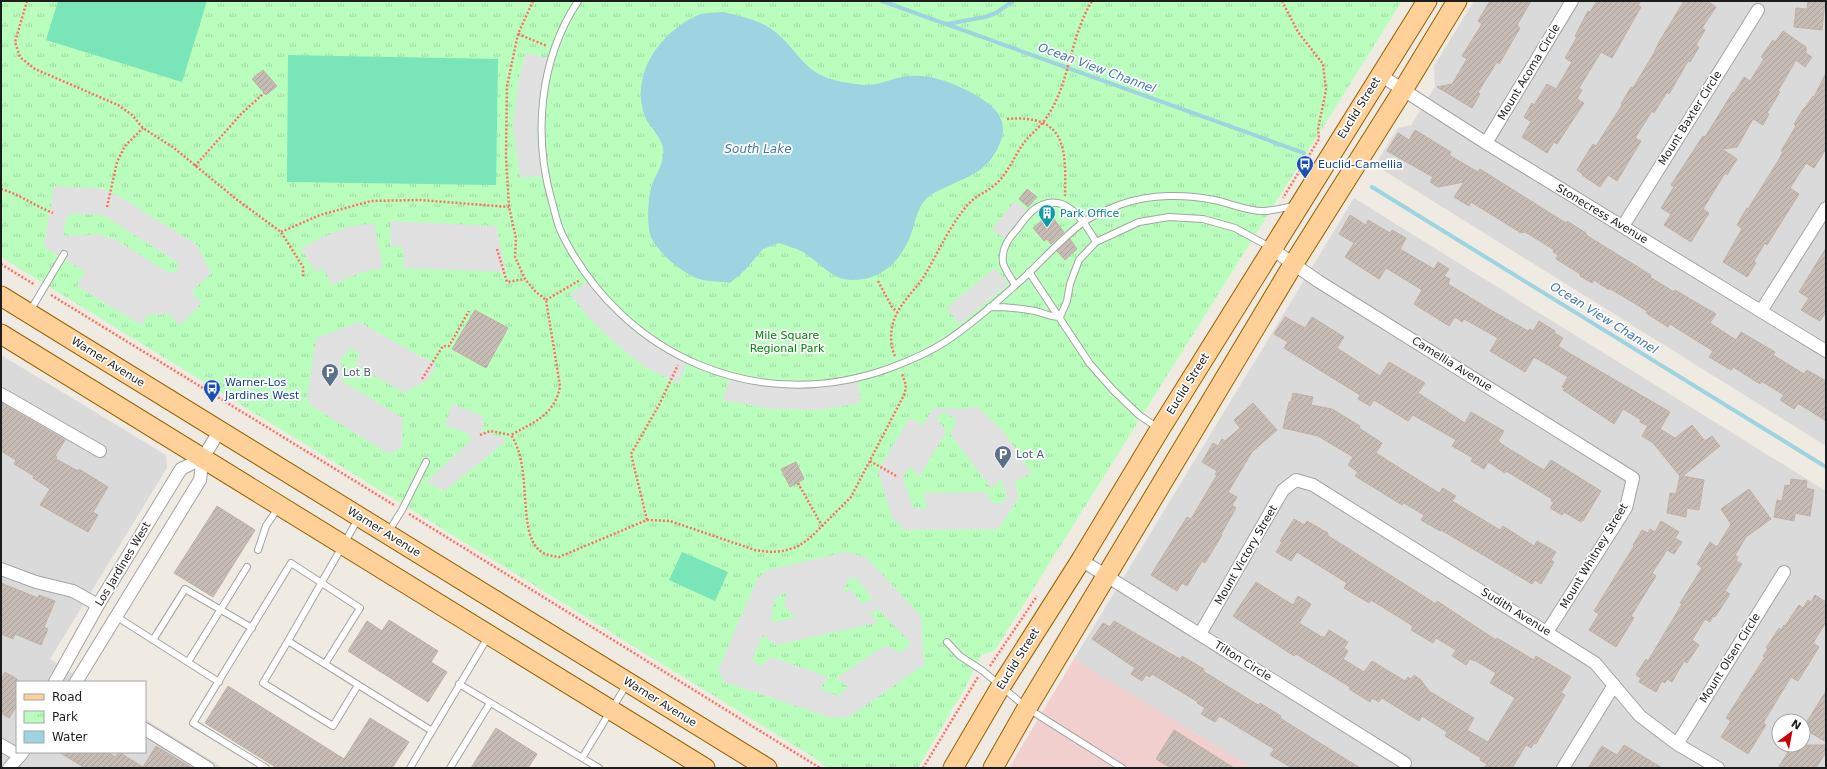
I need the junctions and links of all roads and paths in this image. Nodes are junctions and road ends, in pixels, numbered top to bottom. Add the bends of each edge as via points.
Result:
1 (27, 1) edge
2 (533, 1) edge
3 (578, 1) edge
4 (1092, 1) edge
5 (1282, 1) edge
6 (1426, 1) edge
7 (1457, 1) edge
8 (1572, 1) edge
9 (1758, 10) dead end
10 (518, 34) junction
11 (554, 49) junction
12 (1380, 75) junction
13 (1403, 90) junction
14 (264, 93) dead end
15 (1007, 119) dead end
16 (1044, 122) junction
17 (143, 128) junction
18 (1486, 143) junction
19 (195, 166) junction
20 (1, 189) edge
21 (1063, 204) junction
22 (1299, 205) junction
23 (107, 207) dead end
24 (509, 207) junction
25 (1276, 208) junction
26 (1826, 208) edge
27 (54, 213) dead end
28 (1084, 222) junction
29 (1623, 226) junction
30 (281, 232) junction
31 (1096, 242) junction
32 (497, 249) dead end
33 (1272, 249) junction
34 (64, 254) dead end
35 (1294, 263) junction
36 (1029, 272) junction
37 (586, 276) junction
38 (303, 278) dead end
39 (525, 279) junction
40 (878, 280) dead end
41 (1015, 285) junction
42 (1, 296) edge
43 (546, 300) junction
44 (990, 307) junction
45 (469, 311) dead end
46 (1761, 311) junction
47 (897, 312) junction
48 (28, 313) junction
49 (1060, 317) junction
50 (1, 334) edge
51 (1826, 351) edge
52 (682, 357) junction
53 (899, 365) junction
54 (422, 379) dead end
55 (1, 394) edge
56 (1160, 429) junction
57 (220, 430) junction
58 (480, 435) dead end
59 (511, 435) junction
60 (100, 451) dead end
61 (203, 458) junction
62 (870, 461) junction
63 (426, 462) dead end
64 (898, 477) dead end
65 (1633, 478) joint
66 (1296, 480) joint
67 (798, 483) dead end
68 (280, 504) junction
69 (360, 516) junction
70 (647, 520) junction
71 (822, 526) junction
72 (388, 533) junction
73 (343, 544) junction
74 (258, 550) dead end
75 (1081, 560) junction
76 (247, 567) dead end
77 (1, 569) edge
78 (1784, 572) dead end
79 (1107, 575) junction
80 (322, 583) junction
81 (1040, 592) dead end
82 (98, 605) junction
83 (220, 610) junction
84 (117, 616) junction
85 (252, 628) junction
86 (1548, 632) junction
87 (1200, 634) junction
88 (490, 635) junction
89 (153, 640) junction
90 (288, 641) junction
91 (947, 642) dead end
92 (188, 662) junction
93 (325, 664) junction
94 (983, 671) junction
95 (57, 679) edge
96 (77, 681) edge
97 (219, 682) junction
98 (628, 682) junction
99 (459, 684) junction
100 (358, 685) junction
101 (1614, 685) junction
102 (1000, 686) junction
103 (490, 703) junction
104 (1027, 708) junction
105 (611, 710) junction
106 (146, 730) edge
107 (432, 731) junction
108 (1677, 744) junction
109 (1, 745) edge
110 (16, 751) edge
111 (21, 753) edge
112 (582, 758) junction
113 (1405, 762) dead end
114 (9, 768) edge
115 (208, 768) edge
116 (266, 768) edge
117 (410, 768) edge
118 (450, 768) edge
119 (599, 768) edge
120 (705, 768) edge
121 (767, 768) edge
122 (922, 768) edge
123 (952, 768) edge
124 (992, 768) edge
125 (1122, 768) edge
126 (1563, 768) edge
127 (1718, 768) edge

1 - 17 path via 15,42 20,57 35,69 118,105 132,115
2 - 10 path
3 - 11 lane via 568,16
4 - 16 path via 1078,28 1058,96
5 - 25 path via 1298,32 1323,64 1326,90 1318,129 1319,139
6 - 12 main road, Euclid Street
7 - 13 main road
8 - 18 street, Mount Acoma Circle
9 - 29 street, Mount Baxter Circle
10 - 11 path
10 - 24 path via 507,86 506,157
11 - 37 lane via 542,110 541,140 545,177 560,230
12 - 13 street, Stonecress Avenue
12 - 22 main road, Euclid Street
13 - 18 street, Stonecress Avenue
13 - 35 main road
14 - 19 path via 241,114
15 - 16 path via 1022,118
16 - 21 path via 1052,128 1064,150
16 - 47 path via 1026,140 995,185 978,195 965,208 922,278
17 - 19 path via 174,148
17 - 23 path via 125,146 117,162
18 - 29 street, Stonecress Avenue
19 - 30 path
20 - 27 path via 17,194 38,208
21 - 28 lane
21 - 41 lane via 1043,205 1031,212 1006,242 1003,264
22 - 25 lane
22 - 33 main road, Euclid Street
24 - 30 path via 420,200 371,201 320,215
24 - 39 path via 516,238 516,257
25 - 28 lane via 1262,211 1182,195 1154,197 1124,204
26 - 46 street
28 - 31 lane
28 - 36 lane
29 - 46 street, Stonecress Avenue
30 - 38 path via 303,267
31 - 33 lane via 1139,222 1169,217 1203,219 1235,228
31 - 49 lane via 1079,260
32 - 39 path via 507,282
33 - 35 street, Camellia Avenue
33 - 56 main road, Euclid Street
34 - 48 lane
35 - 65 street, Camellia Avenue via 1318,281
35 - 79 main road
36 - 41 lane
36 - 49 lane
37 - 43 path
37 - 52 lane via 611,305 638,330 670,352
39 - 43 path
40 - 47 path
41 - 44 lane
42 - 48 main road, Warner Avenue
43 - 59 path via 560,386 558,398 541,418
44 - 49 lane via 1016,308
44 - 53 lane via 945,342
45 - 54 path via 449,346 443,346
46 - 51 street, Stonecress Avenue
47 - 53 path via 891,334 894,354
48 - 57 main road, Warner Avenue
49 - 56 lane via 1090,364 1114,391
50 - 61 main road
52 - 53 lane via 729,376 768,383 825,384 858,378
52 - 70 path via 659,405 632,451
53 - 62 path via 906,385 905,393
55 - 60 street
56 - 75 main road, Euclid Street
57 - 61 street, Los Jardines West
57 - 69 main road, Warner Avenue
58 - 59 path via 490,431
59 - 70 path via 523,466 528,528 533,542 547,555 560,557
61 - 68 main road
61 - 82 street, Los Jardines West via 181,469
61 - 84 street, Los Jardines West via 200,480
62 - 64 path
62 - 71 path via 851,497
63 - 72 lane
65 - 86 street, Mount Whitney Street via 1626,508
66 - 86 street, Sudith Avenue via 1314,485
66 - 87 street, Mount Victory Street via 1283,490
67 - 71 path
68 - 73 main road
68 - 74 lane via 266,526
69 - 72 main road, Warner Avenue
69 - 73 lane
70 - 71 path via 670,521 755,550 770,552 797,547
72 - 98 main road, Warner Avenue
73 - 80 lane
73 - 88 main road
75 - 79 street, Tilton Circle
75 - 102 main road, Euclid Street
76 - 83 lane
77 - 82 street via 36,582 73,591
78 - 108 street, Mount Olsen Circle
79 - 87 street, Tilton Circle
79 - 104 main road
80 - 85 lane via 291,563
80 - 90 lane
80 - 93 lane via 360,608
81 - 94 path via 991,666
82 - 95 street, Los Jardines West
83 - 85 lane
83 - 89 lane via 185,589
83 - 92 lane
84 - 89 lane
84 - 96 street, Los Jardines West
85 - 97 lane
86 - 101 street, Sudith Avenue via 1595,663
87 - 113 street, Tilton Circle
88 - 99 lane
88 - 105 main road
89 - 92 lane
90 - 93 lane
90 - 100 lane via 263,683 334,726
91 - 94 lane via 960,656
92 - 97 lane
93 - 100 lane
94 - 102 lane
94 - 122 path
97 - 116 lane via 193,723
98 - 105 lane
98 - 121 main road, Warner Avenue
99 - 103 lane
99 - 107 lane
100 - 107 lane
101 - 108 street, Sudith Avenue via 1640,716
101 - 126 street
102 - 104 lane
102 - 123 main road, Euclid Street
103 - 112 lane
103 - 118 lane
104 - 124 main road
104 - 125 lane
105 - 112 lane
105 - 120 main road
106 - 115 street
107 - 117 lane
108 - 127 street, Sudith Avenue
109 - 110 street
111 - 114 street
112 - 119 lane

